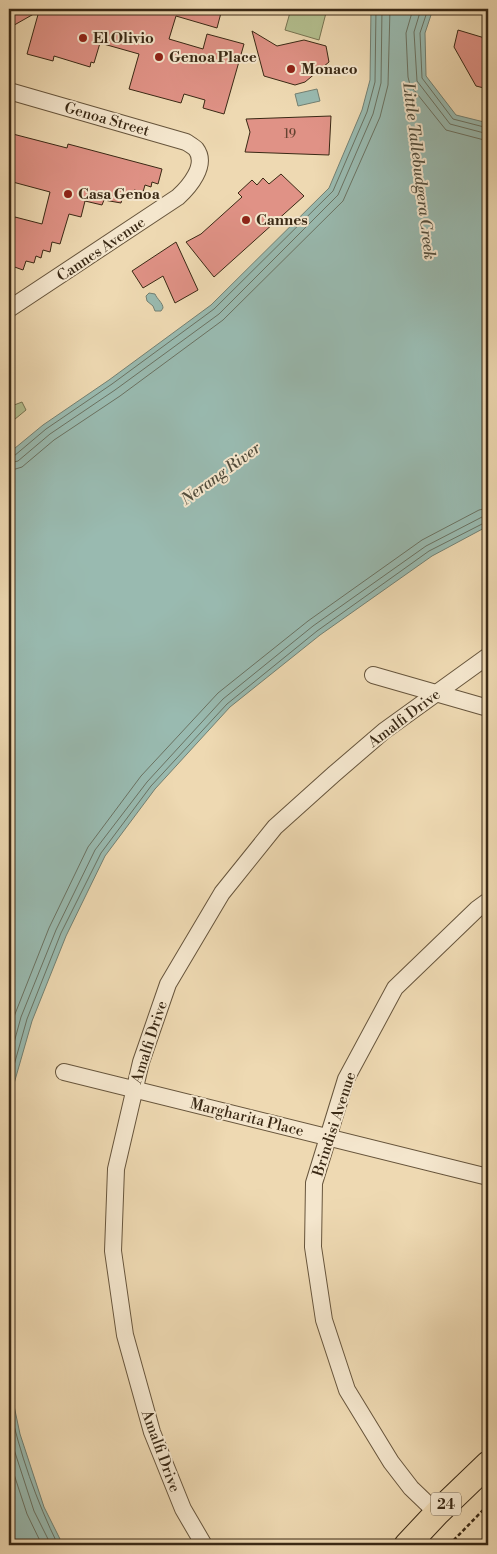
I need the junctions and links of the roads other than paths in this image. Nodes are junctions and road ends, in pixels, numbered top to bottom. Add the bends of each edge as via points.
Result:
1 (9, 91) edge
2 (199, 157) joint
3 (9, 309) edge
4 (488, 656) edge
5 (373, 675) dead end
6 (436, 693) junction
7 (488, 708) edge
8 (488, 901) edge
9 (64, 1072) dead end
10 (134, 1088) junction
11 (328, 1137) junction
12 (488, 1177) edge
13 (488, 1464) edge
14 (488, 1485) edge
15 (436, 1514) junction
16 (204, 1545) edge
17 (407, 1545) edge
18 (429, 1545) edge

1 - 2 street, Genoa Street via 186,142 196,149
2 - 3 street, Cannes Avenue via 190,186 178,197
4 - 6 street, Amalfi Drive
5 - 6 street
6 - 7 street
6 - 10 street, Amalfi Drive via 384,731 275,828 222,893 168,984
8 - 11 street, Brindisi Avenue via 395,988 346,1079
9 - 10 street, Margharita Place
10 - 11 street, Margharita Place
10 - 16 street, Amalfi Drive via 116,1169 114,1206 113,1251 125,1335 152,1432 183,1509
11 - 12 street, Margharita Place
11 - 15 street, Brindisi Avenue via 314,1183 313,1247 324,1320 347,1390 391,1462
13 - 15 main road, 24
14 - 18 main road, 24
15 - 17 main road, 24

